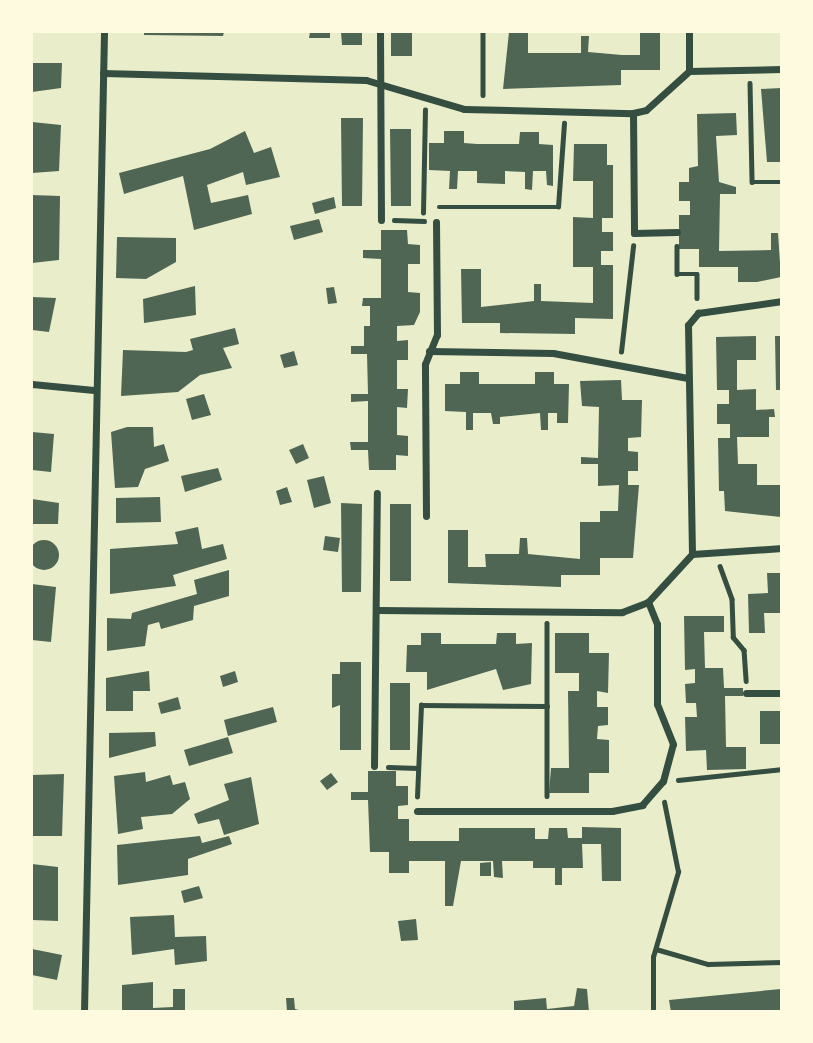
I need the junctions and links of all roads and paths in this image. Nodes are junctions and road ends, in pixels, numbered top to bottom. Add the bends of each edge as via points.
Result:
1 (104, 32) edge
2 (380, 32) edge
3 (483, 32) edge
4 (689, 32) edge
5 (782, 69) edge
6 (750, 70) junction
7 (689, 71) junction
8 (103, 73) junction
9 (378, 83) junction
10 (425, 96) junction
11 (483, 110) junction
12 (564, 112) junction
13 (633, 113) junction
14 (782, 182) edge
15 (381, 220) joint
16 (423, 221) junction
17 (436, 222) junction
18 (677, 232) joint
19 (634, 233) junction
20 (782, 301) edge
21 (698, 313) junction
22 (429, 351) junction
23 (620, 366) junction
24 (688, 378) junction
25 (32, 384) edge
26 (94, 390) junction
27 (377, 493) dead end
28 (426, 516) dead end
29 (782, 548) edge
30 (715, 552) junction
31 (692, 554) junction
32 (648, 602) junction
33 (377, 610) junction
34 (547, 612) junction
35 (746, 693) joint
36 (782, 693) edge
37 (547, 705) junction
38 (374, 766) joint
39 (418, 768) junction
40 (782, 769) edge
41 (663, 781) junction
42 (656, 788) junction
43 (417, 811) joint
44 (548, 811) junction
45 (656, 948) junction
46 (782, 962) edge
47 (84, 1012) edge
48 (653, 1012) edge

1 - 8 street
2 - 9 street
3 - 11 path
4 - 7 street
5 - 6 street
6 - 7 street
6 - 14 path via 752,182
7 - 13 street via 646,110
8 - 9 street
8 - 26 street
9 - 10 street
9 - 15 street
10 - 11 street
10 - 16 path
11 - 12 street
12 - 13 street
12 - 17 path via 558,207 437,207
13 - 19 street
15 - 16 path
16 - 17 path
17 - 22 street via 437,335
18 - 19 street
18 - 21 path via 677,274 697,274
19 - 23 path
20 - 21 street
21 - 24 street via 688,325
22 - 23 street via 553,353
22 - 28 street
23 - 24 street
24 - 31 street
25 - 26 street
26 - 47 street
27 - 33 street
29 - 30 street
30 - 31 street
30 - 35 path via 732,599 733,638 744,650
31 - 32 street
32 - 34 street via 622,612
32 - 41 street via 657,624 657,704 673,744
33 - 34 street
33 - 38 street
34 - 37 path
35 - 36 street
37 - 39 path via 421,705
37 - 44 path
38 - 39 path
39 - 43 path
40 - 41 path
41 - 42 street
42 - 44 street via 642,805
42 - 45 path via 670,818 678,873
43 - 44 street
45 - 46 path via 708,964
45 - 48 path

